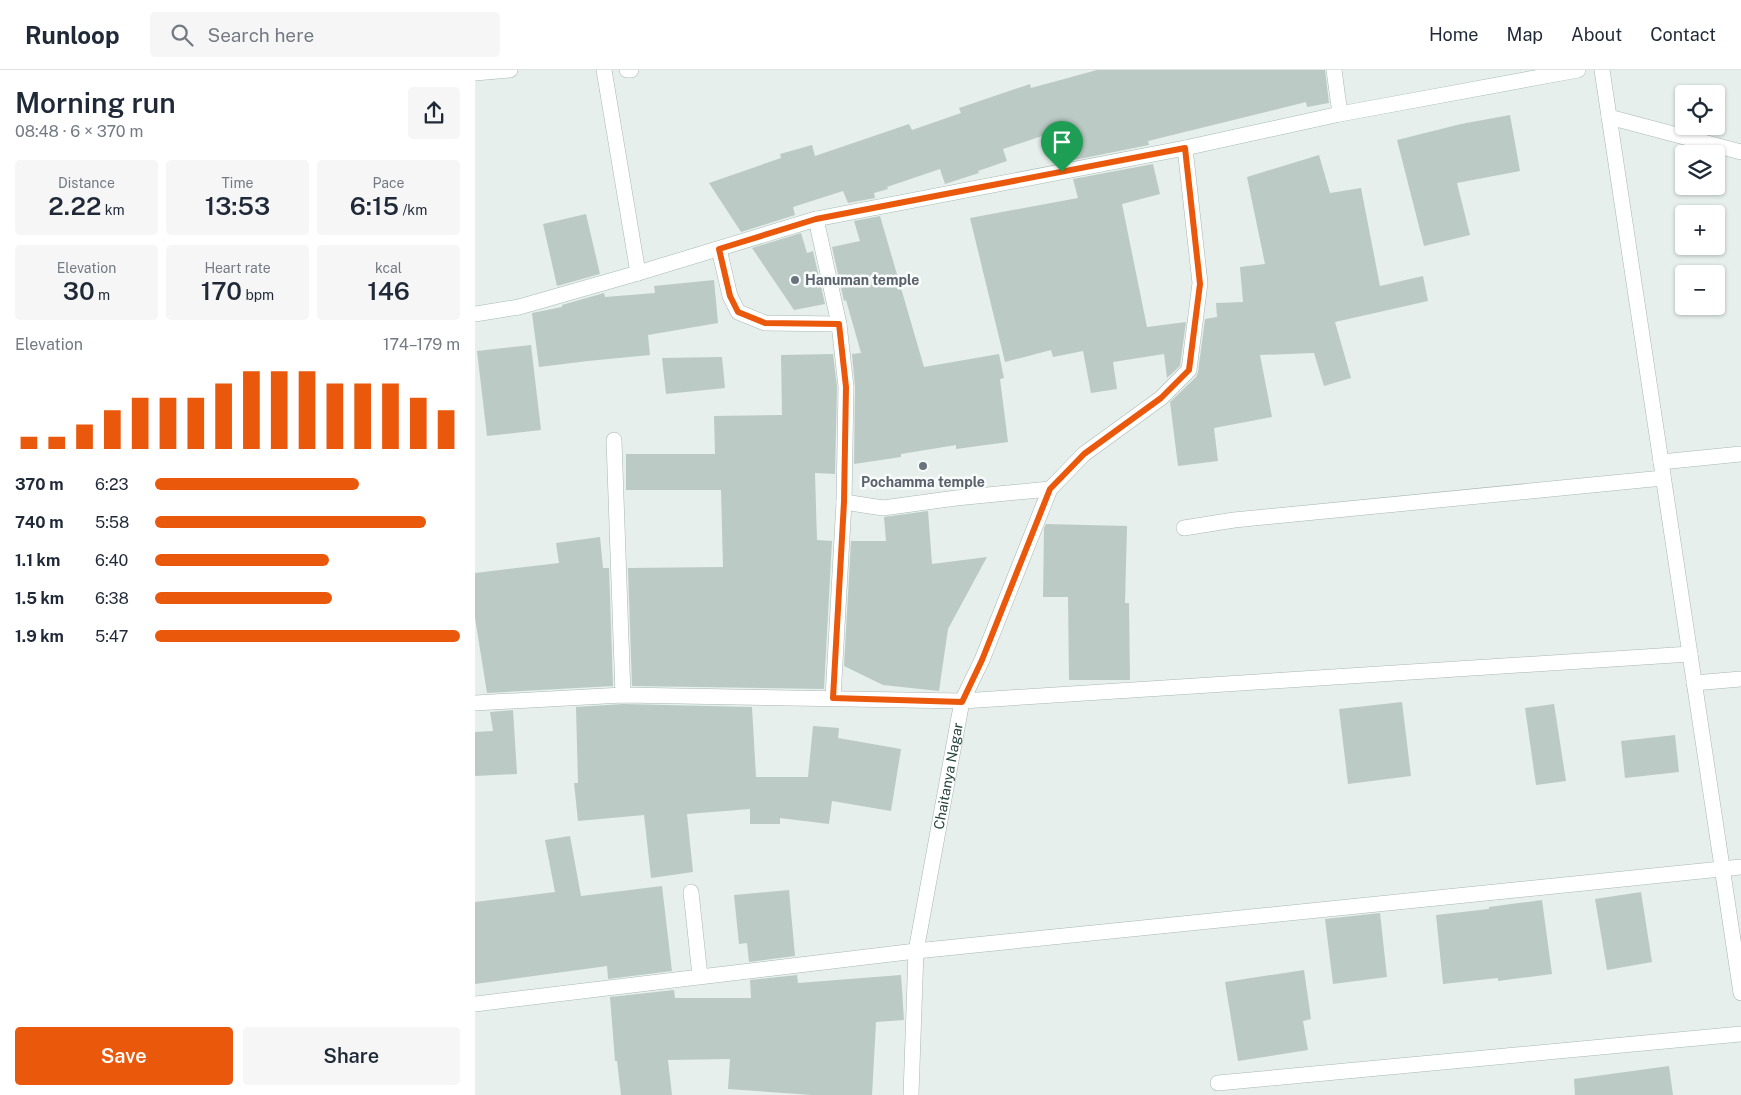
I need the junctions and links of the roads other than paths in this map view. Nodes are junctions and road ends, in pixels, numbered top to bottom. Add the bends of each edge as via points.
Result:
1 (510, 70) edge
2 (604, 70) edge
3 (627, 70) edge
4 (631, 70) edge
5 (1334, 70) edge
6 (1578, 70) edge
7 (1602, 70) edge
8 (480, 72) edge
9 (1550, 72) edge
10 (1341, 114) junction
11 (1609, 117) junction
12 (1185, 148) junction
13 (1741, 152) edge
14 (816, 219) junction
15 (719, 249) junction
16 (638, 273) junction
17 (475, 314) edge
18 (839, 324) junction
19 (614, 440) dead end
20 (1741, 454) edge
21 (1661, 462) junction
22 (1663, 478) junction
23 (1050, 489) junction
24 (844, 502) junction
25 (1183, 528) dead end
26 (1690, 654) junction
27 (1741, 679) edge
28 (1694, 683) junction
29 (623, 695) junction
30 (833, 698) junction
31 (962, 702) junction
32 (475, 703) edge
33 (1741, 867) edge
34 (1722, 869) junction
35 (691, 892) dead end
36 (916, 951) junction
37 (700, 976) junction
38 (1741, 993) edge
39 (475, 1004) edge
40 (1741, 1034) edge
41 (1218, 1083) dead end
42 (911, 1095) edge

1 - 8 street
2 - 16 street
3 - 4 street
5 - 10 street
6 - 9 street
7 - 11 street
9 - 10 street
10 - 12 street
11 - 13 street
11 - 21 street
12 - 14 street
12 - 23 street, Chaitanya Nagar via 1200,284 1189,370 1161,398 1084,454
14 - 15 street
14 - 18 street
15 - 16 street
15 - 18 street via 730,296 738,312 765,323
16 - 17 street via 519,307
18 - 24 street via 846,387
19 - 29 street
20 - 21 street
21 - 22 street
22 - 25 street via 1234,520
22 - 26 street
23 - 24 street via 883,508
23 - 31 street, Chaitanya Nagar
24 - 30 street
26 - 28 street
26 - 31 street
27 - 28 street
28 - 34 street
29 - 30 street
29 - 32 street
30 - 31 street
31 - 36 street, Chaitanya Nagar
33 - 34 street
34 - 36 street
34 - 38 street
35 - 37 street
36 - 37 street
36 - 42 street, Chaitanya Nagar
37 - 39 street
40 - 41 street

